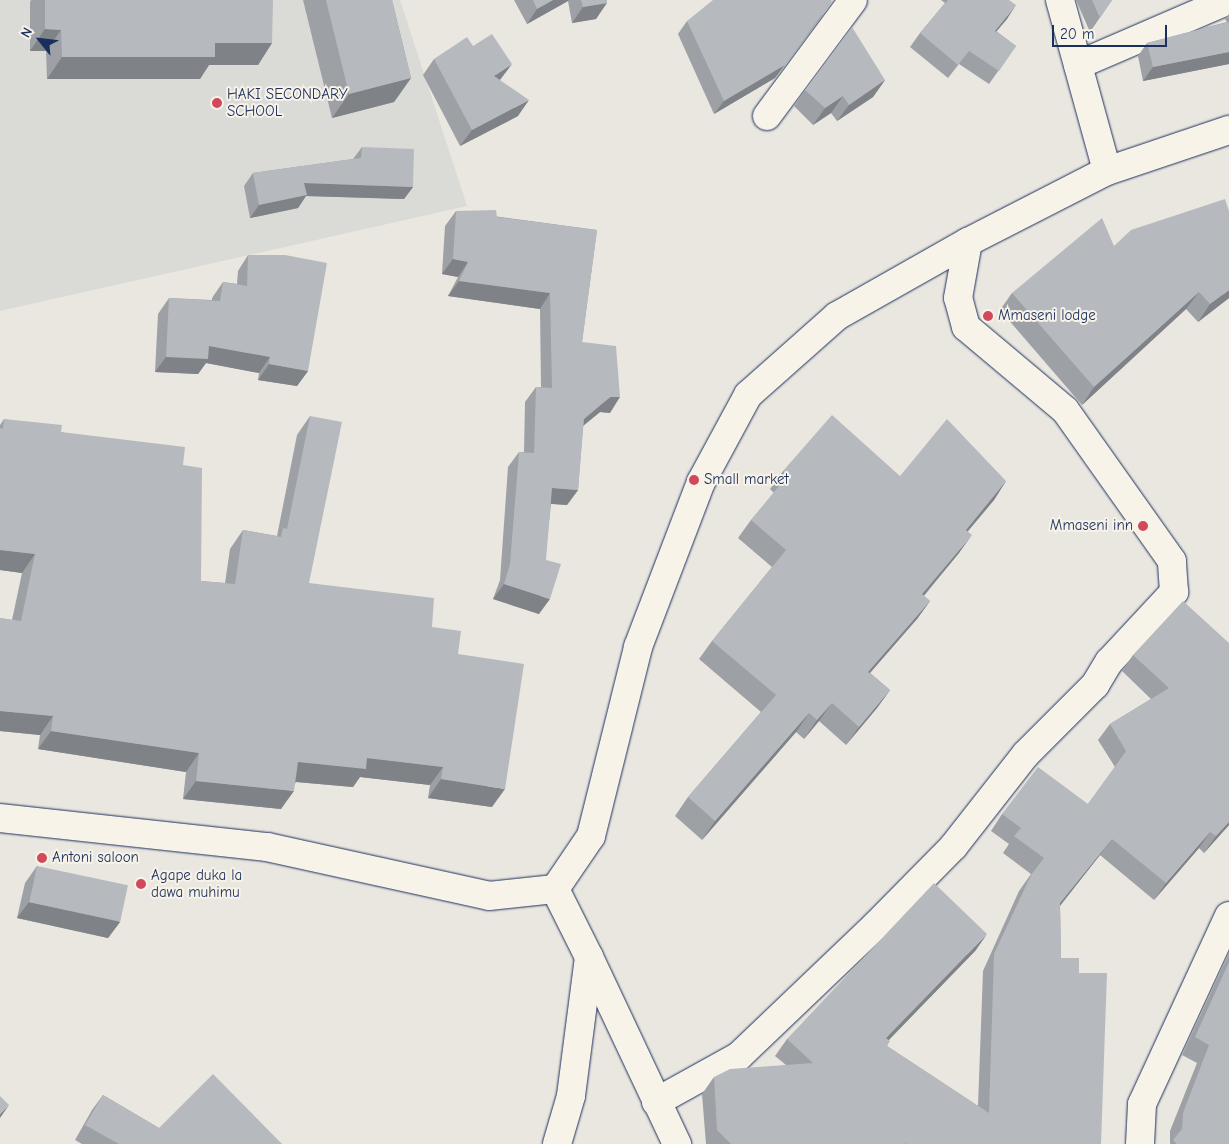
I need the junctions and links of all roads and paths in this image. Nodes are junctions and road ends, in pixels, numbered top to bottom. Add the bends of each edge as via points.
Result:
1 (853, 0) edge
2 (1060, 0) edge
3 (1229, 0) edge
4 (1078, 65) junction
5 (767, 116) dead end
6 (1229, 130) edge
7 (1107, 171) junction
8 (968, 242) junction
9 (0, 818) edge
10 (555, 890) junction
11 (1229, 916) edge
12 (589, 957) junction
13 (656, 1102) junction
14 (558, 1144) edge
15 (677, 1144) edge
16 (1140, 1144) edge

1 - 5 street
2 - 4 street
3 - 4 street
4 - 7 street
6 - 7 street
7 - 8 street
8 - 10 street via 837,316 748,396 701,482 638,647 591,836
8 - 13 street via 958,298 966,327 1065,410 1172,561 1174,592 1109,662 1095,685 1026,754 953,847 876,925 739,1056
9 - 10 street via 267,847 489,896
10 - 12 street
11 - 16 street via 1142,1104
12 - 13 street
12 - 14 street via 571,1096
13 - 15 street

